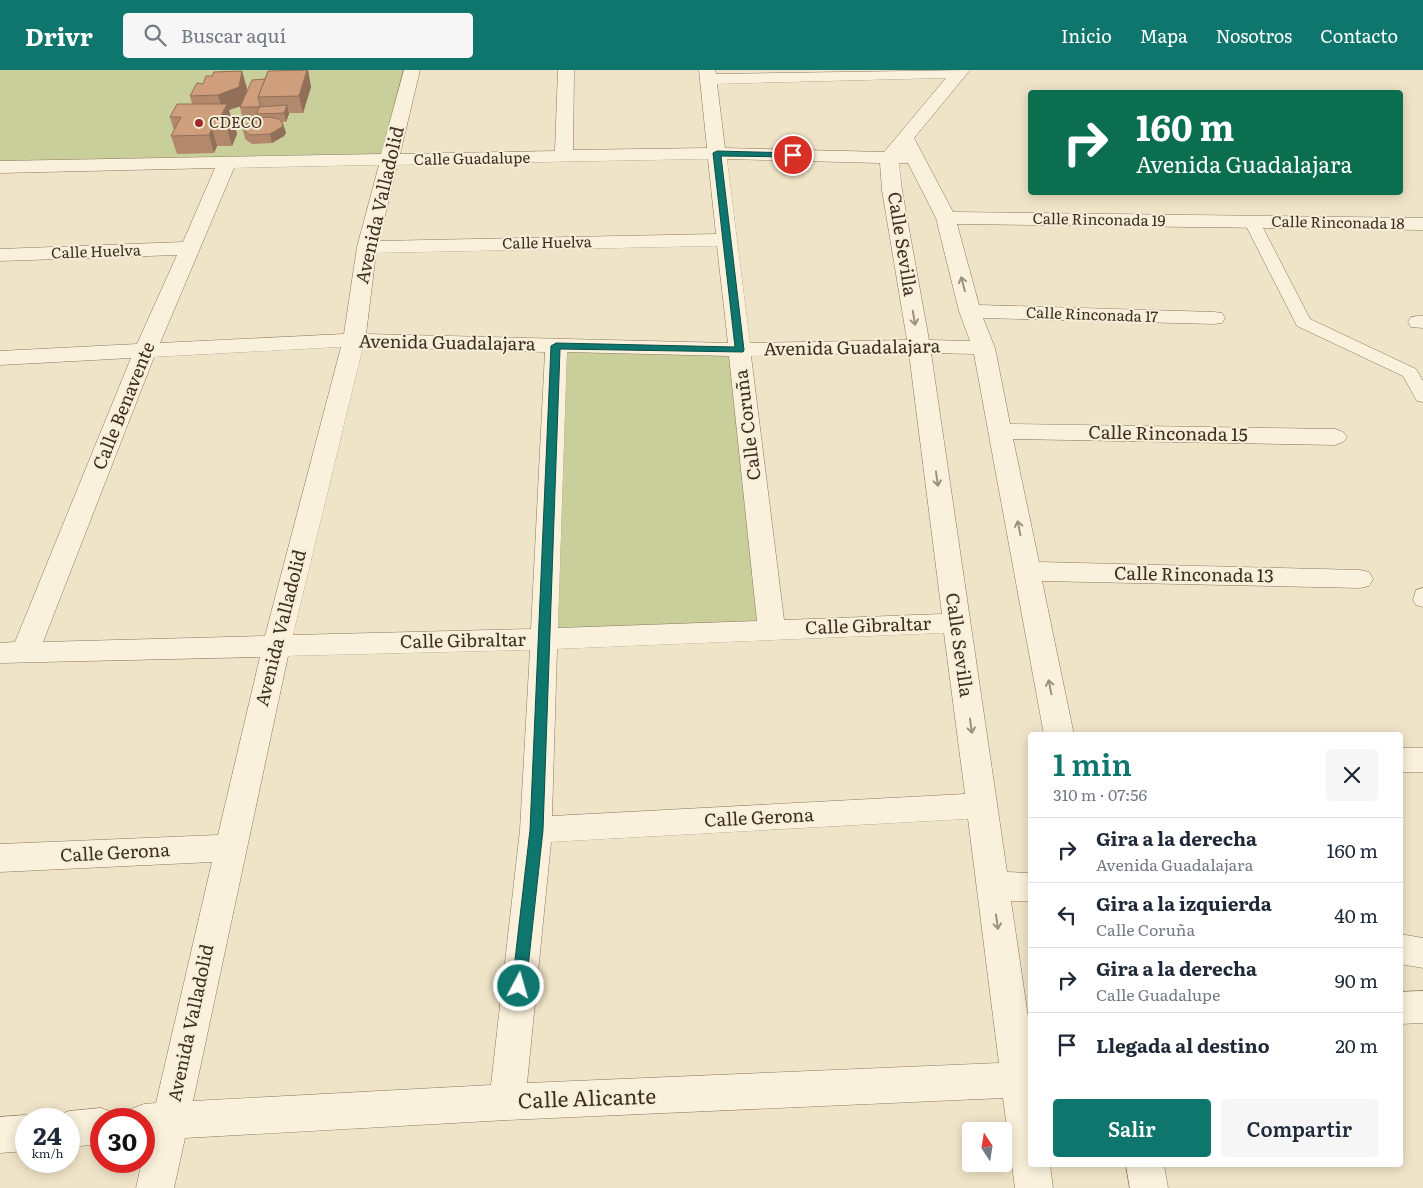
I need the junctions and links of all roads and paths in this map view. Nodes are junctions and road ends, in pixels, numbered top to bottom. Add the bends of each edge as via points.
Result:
1 (412, 70) edge
2 (566, 70) edge
3 (961, 71) edge
4 (708, 74) edge
5 (903, 151) junction
6 (717, 153) junction
7 (564, 157) junction
8 (389, 160) junction
9 (227, 163) junction
10 (0, 167) edge
11 (946, 218) junction
12 (1252, 222) junction
13 (1423, 224) edge
14 (727, 240) junction
15 (367, 247) junction
16 (192, 248) junction
17 (0, 255) edge
18 (970, 311) junction
19 (1214, 318) dead end
20 (354, 340) junction
21 (556, 346) junction
22 (919, 346) junction
23 (984, 348) junction
24 (740, 350) junction
25 (145, 352) junction
26 (0, 358) edge
27 (1423, 397) edge
28 (1000, 431) junction
29 (1335, 437) dead end
30 (1028, 571) junction
31 (1360, 579) dead end
32 (1423, 596) edge
33 (1423, 600) edge
34 (956, 622) junction
35 (772, 630) junction
36 (545, 639) junction
37 (276, 646) junction
38 (13, 652) edge
39 (1059, 732) edge
40 (1403, 760) edge
41 (1423, 760) edge
42 (982, 806) junction
43 (536, 830) junction
44 (230, 848) junction
45 (0, 858) edge
46 (992, 886) junction
47 (1028, 887) edge
48 (1403, 949) edge
49 (1423, 953) edge
50 (1423, 1007) edge
51 (1403, 1008) edge
52 (1025, 1077) edge
53 (506, 1102) junction
54 (157, 1121) edge
55 (1028, 1126) edge
56 (15, 1134) edge
57 (0, 1135) edge
58 (1031, 1167) edge
59 (1145, 1167) edge
60 (155, 1188) edge
61 (1034, 1188) edge
62 (1149, 1188) edge

1 - 8 street, Avenida Valladolid
2 - 7 street
3 - 4 street
3 - 5 street
4 - 6 street, Calle Coruña
5 - 6 street, Calle Guadalupe
5 - 11 street, Calle Sevilla
5 -> 22 street, Calle Sevilla via 892,190
6 - 7 street, Calle Guadalupe
6 - 14 street, Calle Coruña
7 - 8 street, Calle Guadalupe
8 - 9 street, Calle Guadalupe
8 - 15 street, Avenida Valladolid
9 - 10 street, Calle Guadalupe
9 - 16 street, Calle Benavente
11 - 12 street, Calle Rinconada 19
18 -> 11 street, Calle Sevilla
12 - 13 street, Calle Rinconada 18
12 - 27 street via 1303,322 1410,373
14 - 15 street, Calle Huelva
14 - 24 street, Calle Coruña
15 - 20 street, Avenida Valladolid
16 - 17 street, Calle Huelva
16 - 25 street, Calle Benavente
18 - 19 street, Calle Rinconada 17
18 - 23 street, Calle Sevilla
20 - 21 street, Avenida Guadalajara
20 - 25 street, Avenida Guadalajara
20 - 37 street, Avenida Valladolid
21 - 24 street, Avenida Guadalajara
21 - 36 street
22 - 23 street, Avenida Guadalajara
22 - 24 street, Avenida Guadalajara
22 -> 34 street, Calle Sevilla
23 - 28 street, Calle Sevilla
24 - 35 street, Calle Coruña
25 - 26 street, Avenida Guadalajara
25 - 38 street, Calle Benavente
28 - 29 street, Calle Rinconada 15
30 -> 28 street, Calle Sevilla
30 - 31 street, Calle Rinconada 13
39 -> 30 street, Calle Sevilla
32 - 33 street
34 - 35 street, Calle Gibraltar
34 -> 42 street, Calle Sevilla
35 - 36 street, Calle Gibraltar
36 - 37 street, Calle Gibraltar
36 - 43 street
37 - 38 street, Calle Gibraltar
37 - 44 street, Avenida Valladolid
40 - 41 street
42 - 43 street, Calle Gerona
42 - 46 street, Calle Sevilla
43 - 53 street
44 - 45 street, Calle Gerona
44 - 54 street, Avenida Valladolid
46 - 47 street
46 -> 52 street, Calle Sevilla
48 - 49 street
50 - 51 street
52 - 53 street, Calle Alicante
52 - 55 street, Calle Sevilla
53 - 54 street, Calle Alicante
54 - 60 street, Avenida Valladolid
56 - 57 street
58 - 61 street
59 - 62 street

